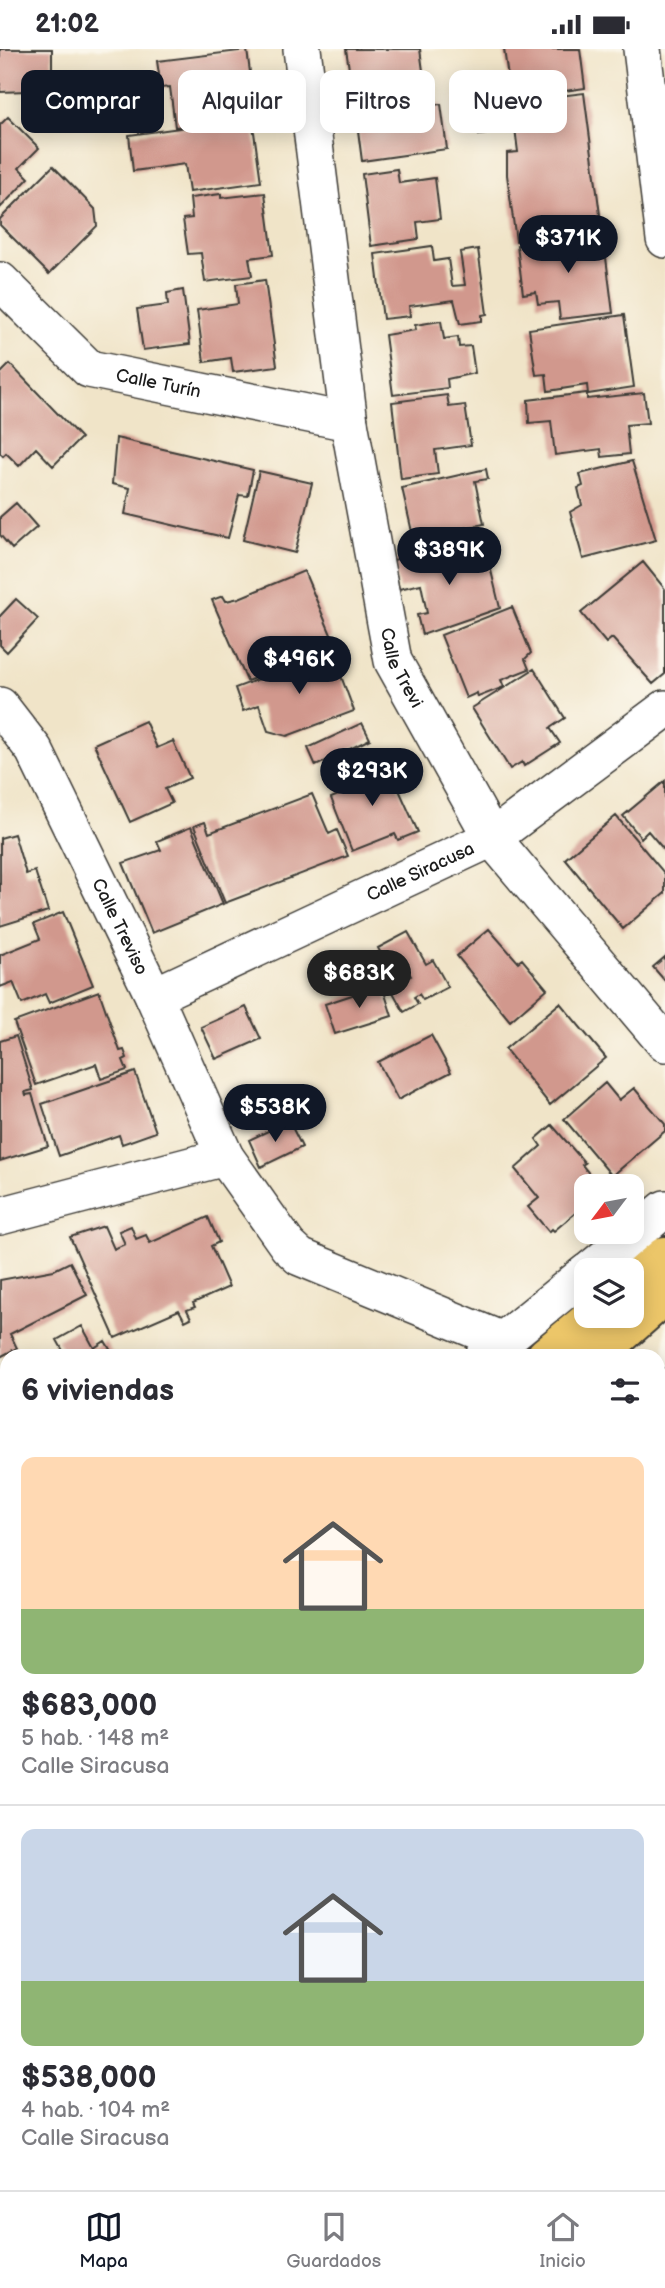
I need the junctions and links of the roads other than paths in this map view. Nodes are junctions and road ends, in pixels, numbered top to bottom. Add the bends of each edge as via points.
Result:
1 (302, 49) edge
2 (642, 49) edge
3 (665, 239) edge
4 (0, 281) edge
5 (349, 422) junction
6 (0, 706) edge
7 (665, 709) edge
8 (492, 838) junction
9 (154, 996) junction
10 (665, 1043) edge
11 (225, 1157) junction
12 (665, 1209) edge
13 (0, 1216) edge
14 (665, 1256) edge
15 (605, 1258) edge
16 (644, 1274) edge
17 (574, 1283) edge
18 (665, 1295) edge
19 (580, 1328) edge
20 (494, 1349) edge
21 (555, 1349) edge
22 (604, 1349) edge

1 - 5 street, Calle Trevi
2 - 3 street
4 - 5 street, Calle Turín via 89,369
5 - 8 street, Calle Trevi via 393,661
6 - 9 street, Calle Treviso via 34,750
7 - 8 street, Calle Siracusa
8 - 9 street, Calle Siracusa
8 - 10 street, Calle Trevi
9 - 11 street, Calle Treviso
11 - 13 street
11 - 20 street, Calle Treviso via 300,1257
12 - 15 street
14 - 16 highway
17 - 20 street
18 - 22 highway
19 - 21 highway

